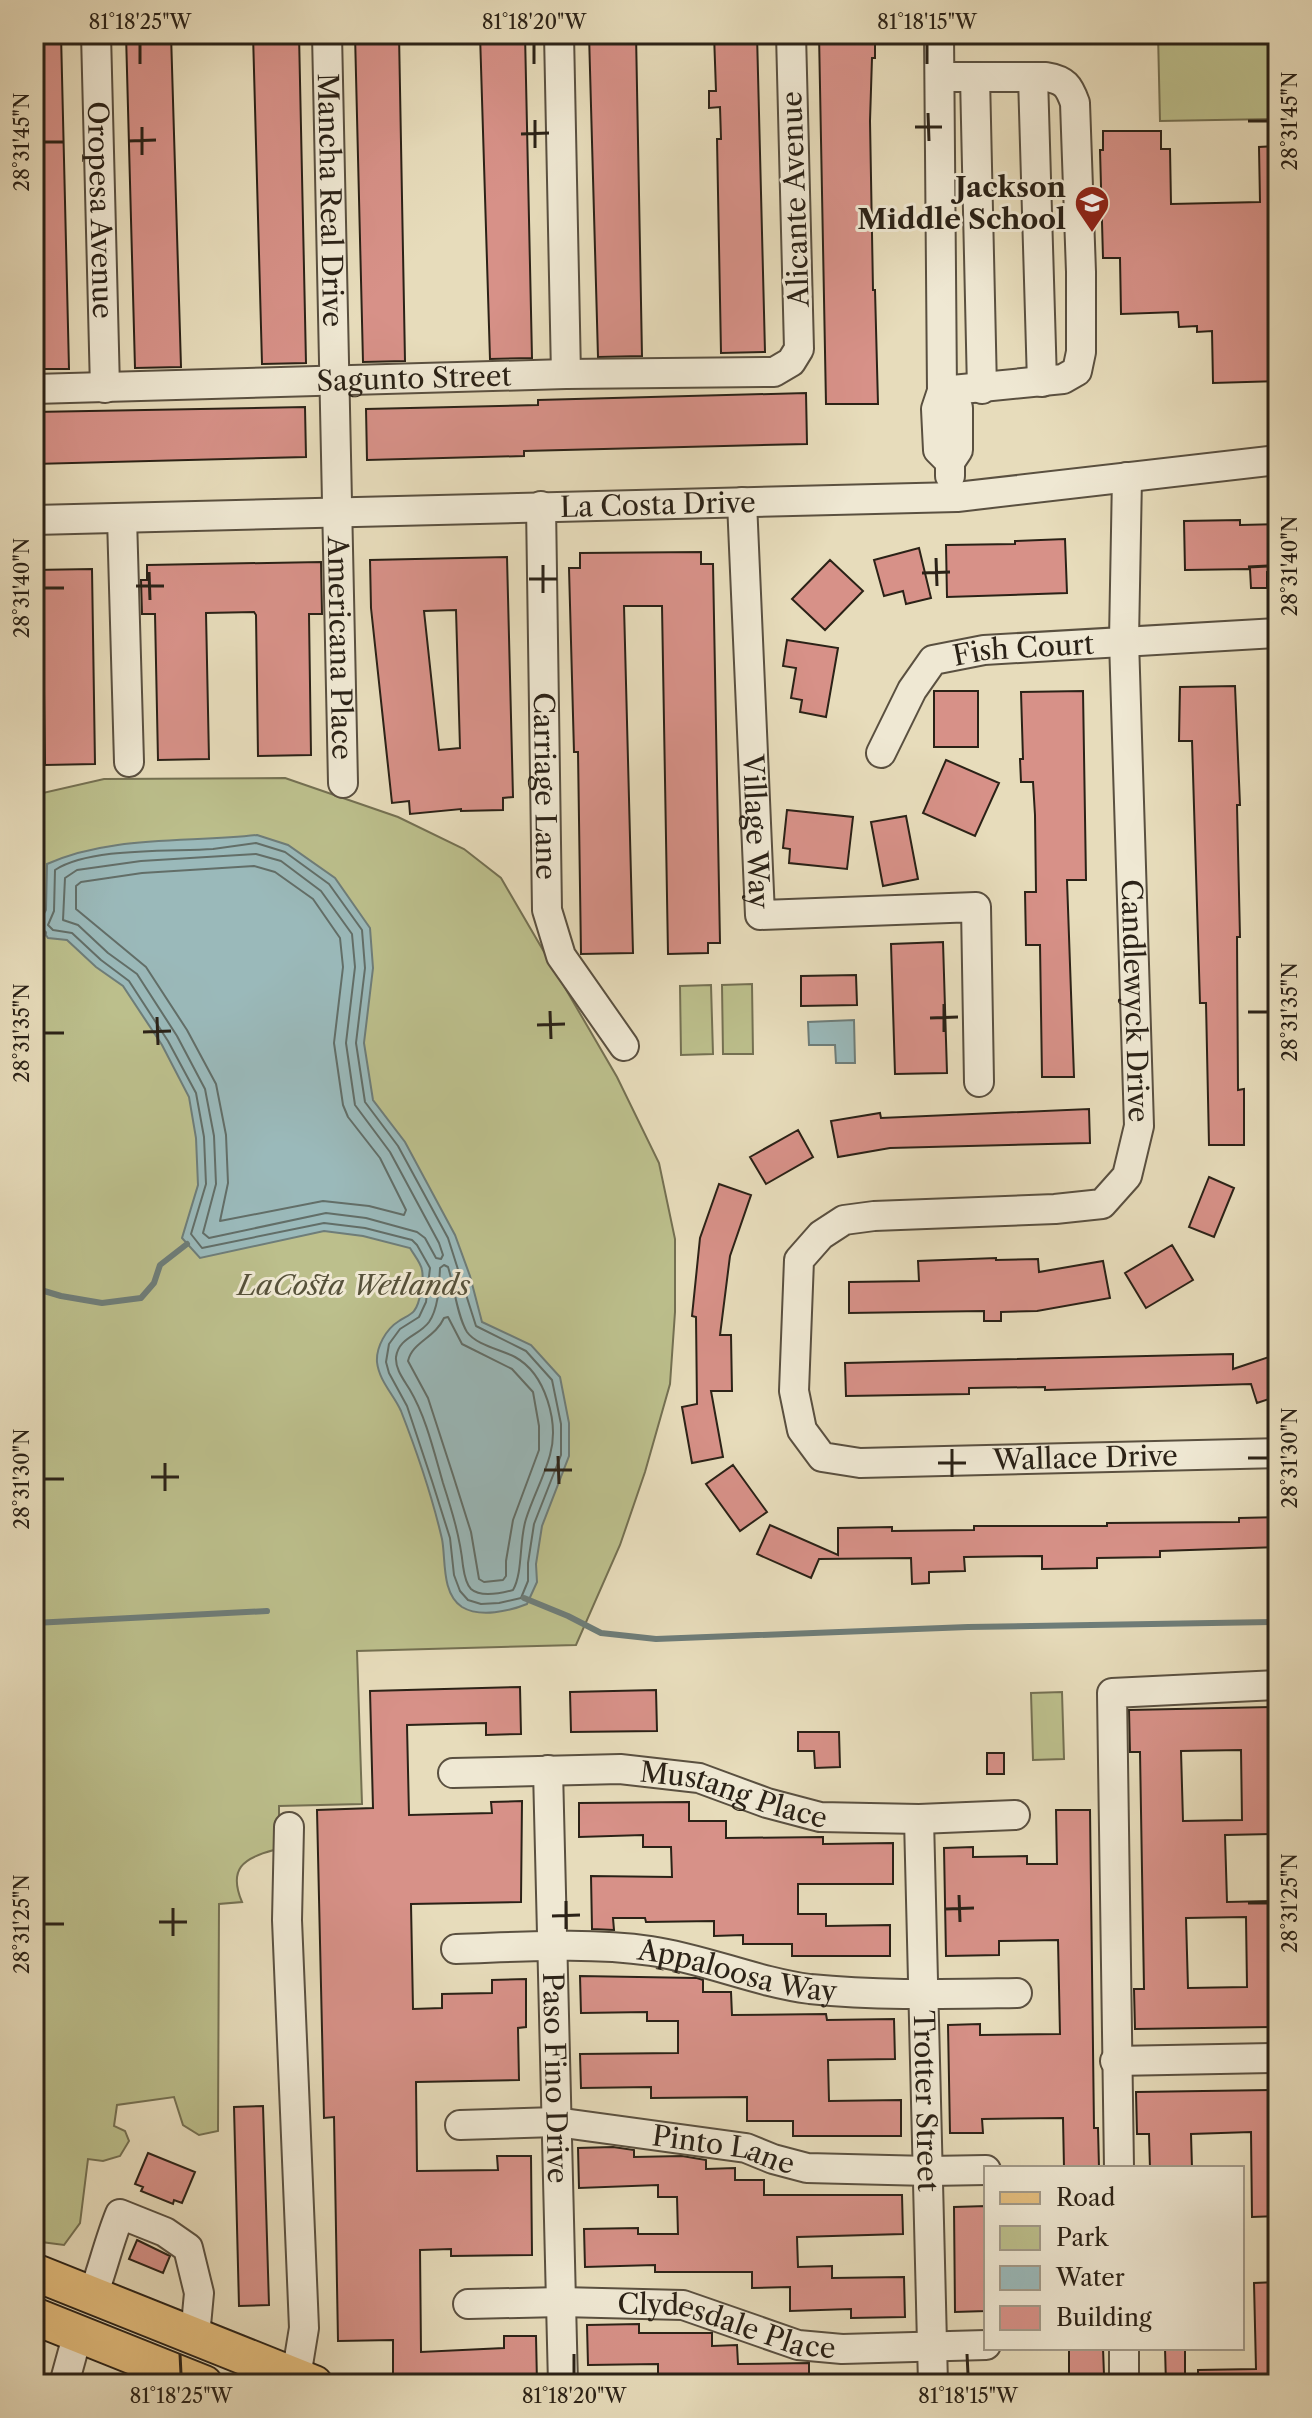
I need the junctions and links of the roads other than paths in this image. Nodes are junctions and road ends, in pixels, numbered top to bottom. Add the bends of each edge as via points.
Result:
1 (96, 34) edge
2 (327, 34) edge
3 (559, 34) edge
4 (791, 34) edge
5 (939, 34) edge
6 (940, 77) junction
7 (975, 77) junction
8 (1033, 77) junction
9 (791, 362) joint
10 (566, 374) junction
11 (336, 380) junction
12 (1042, 382) junction
13 (105, 388) junction
14 (34, 389) edge
15 (982, 389) junction
16 (942, 391) junction
17 (1278, 460) edge
18 (1127, 477) junction
19 (951, 497) junction
20 (742, 502) junction
21 (541, 506) junction
22 (337, 512) junction
23 (122, 518) junction
24 (34, 520) edge
25 (1278, 633) edge
26 (1124, 640) junction
27 (881, 753) dead end
28 (129, 762) dead end
29 (343, 783) dead end
30 (624, 1046) dead end
31 (979, 1082) dead end
32 (1278, 1453) edge
33 (893, 1463) joint
34 (1278, 1685) edge
35 (548, 1770) junction
36 (453, 1773) dead end
37 (1015, 1815) dead end
38 (919, 1819) junction
39 (289, 1827) dead end
40 (553, 1946) junction
41 (456, 1949) dead end
42 (1017, 1993) dead end
43 (923, 1994) junction
44 (1278, 2058) edge
45 (1115, 2061) junction
46 (556, 2122) junction
47 (460, 2125) dead end
48 (1119, 2166) edge
49 (984, 2170) edge
50 (929, 2171) junction
51 (34, 2272) edge
52 (34, 2287) edge
53 (93, 2295) junction
54 (561, 2302) junction
55 (468, 2304) dead end
56 (34, 2316) edge
57 (78, 2333) junction
58 (195, 2336) junction
59 (933, 2345) junction
60 (984, 2345) edge
61 (1124, 2350) edge
62 (305, 2380) edge
63 (64, 2384) edge
64 (204, 2384) edge
65 (563, 2384) edge
66 (933, 2384) edge
67 (1124, 2384) edge

1 - 13 street, Oropesa Avenue
2 - 11 street, Mancha Real Drive
3 - 10 street
4 - 9 street, Alicante Avenue via 799,349
5 - 6 street
6 - 7 street
6 - 16 street
7 - 8 street
7 - 15 street
8 - 12 street
8 - 12 street via 1061,79 1075,103 1080,242 1077,371
9 - 10 street, Sagunto Street via 774,372
10 - 11 street, Sagunto Street
11 - 13 street, Sagunto Street
11 - 22 street, Mancha Real Drive
12 - 15 street
13 - 14 street, Sagunto Street
15 - 16 street
16 - 19 street via 958,408
17 - 18 street, La Costa Drive
18 - 19 street, La Costa Drive
18 - 26 street, Candlewyck Drive
19 - 20 street, La Costa Drive
20 - 21 street, La Costa Drive
20 - 31 street, Village Way via 760,915 976,907
21 - 22 street, La Costa Drive
21 - 30 street, Carriage Lane via 547,910 561,956
22 - 23 street, La Costa Drive
22 - 29 street, Americana Place
23 - 24 street, La Costa Drive
23 - 28 street
25 - 26 street
26 - 27 street, Fish Court via 984,650 933,660
26 - 33 street, Candlewyck Drive via 1139,1126 1127,1176 1102,1204 844,1220 821,1235 799,1260 794,1391 802,1430 822,1457
32 - 33 street, Wallace Drive
34 - 45 street via 1112,1693
35 - 36 street, Mustang Place
35 - 38 street, Mustang Place via 669,1774 699,1778 820,1817
35 - 40 street, Paso Fino Drive
37 - 38 street, Mustang Place
38 - 43 street, Trotter Street
39 - 62 street via 287,1920
40 - 41 street, Appaloosa Way
40 - 43 street, Appaloosa Way via 660,1953 811,1989
40 - 46 street, Paso Fino Drive
42 - 43 street, Appaloosa Way
43 - 50 street, Trotter Street
44 - 45 street
45 - 48 street
46 - 47 street, Pinto Lane
46 - 50 street, Pinto Lane via 746,2148 807,2168
46 - 54 street, Paso Fino Drive
49 - 50 street, Pinto Lane
50 - 59 street, Trotter Street
51 - 53 main road
52 - 53 main road
53 - 58 main road
53 - 58 street via 120,2214 165,2232 188,2248 199,2293
54 - 55 street, Clydesdale Place
54 - 59 street, Clydesdale Place via 683,2305 798,2345
54 - 65 street, Paso Fino Drive
56 - 57 main road
57 - 63 street
57 - 64 main road
58 - 62 main road
59 - 60 street, Clydesdale Place
59 - 66 street, Trotter Street
61 - 67 street

